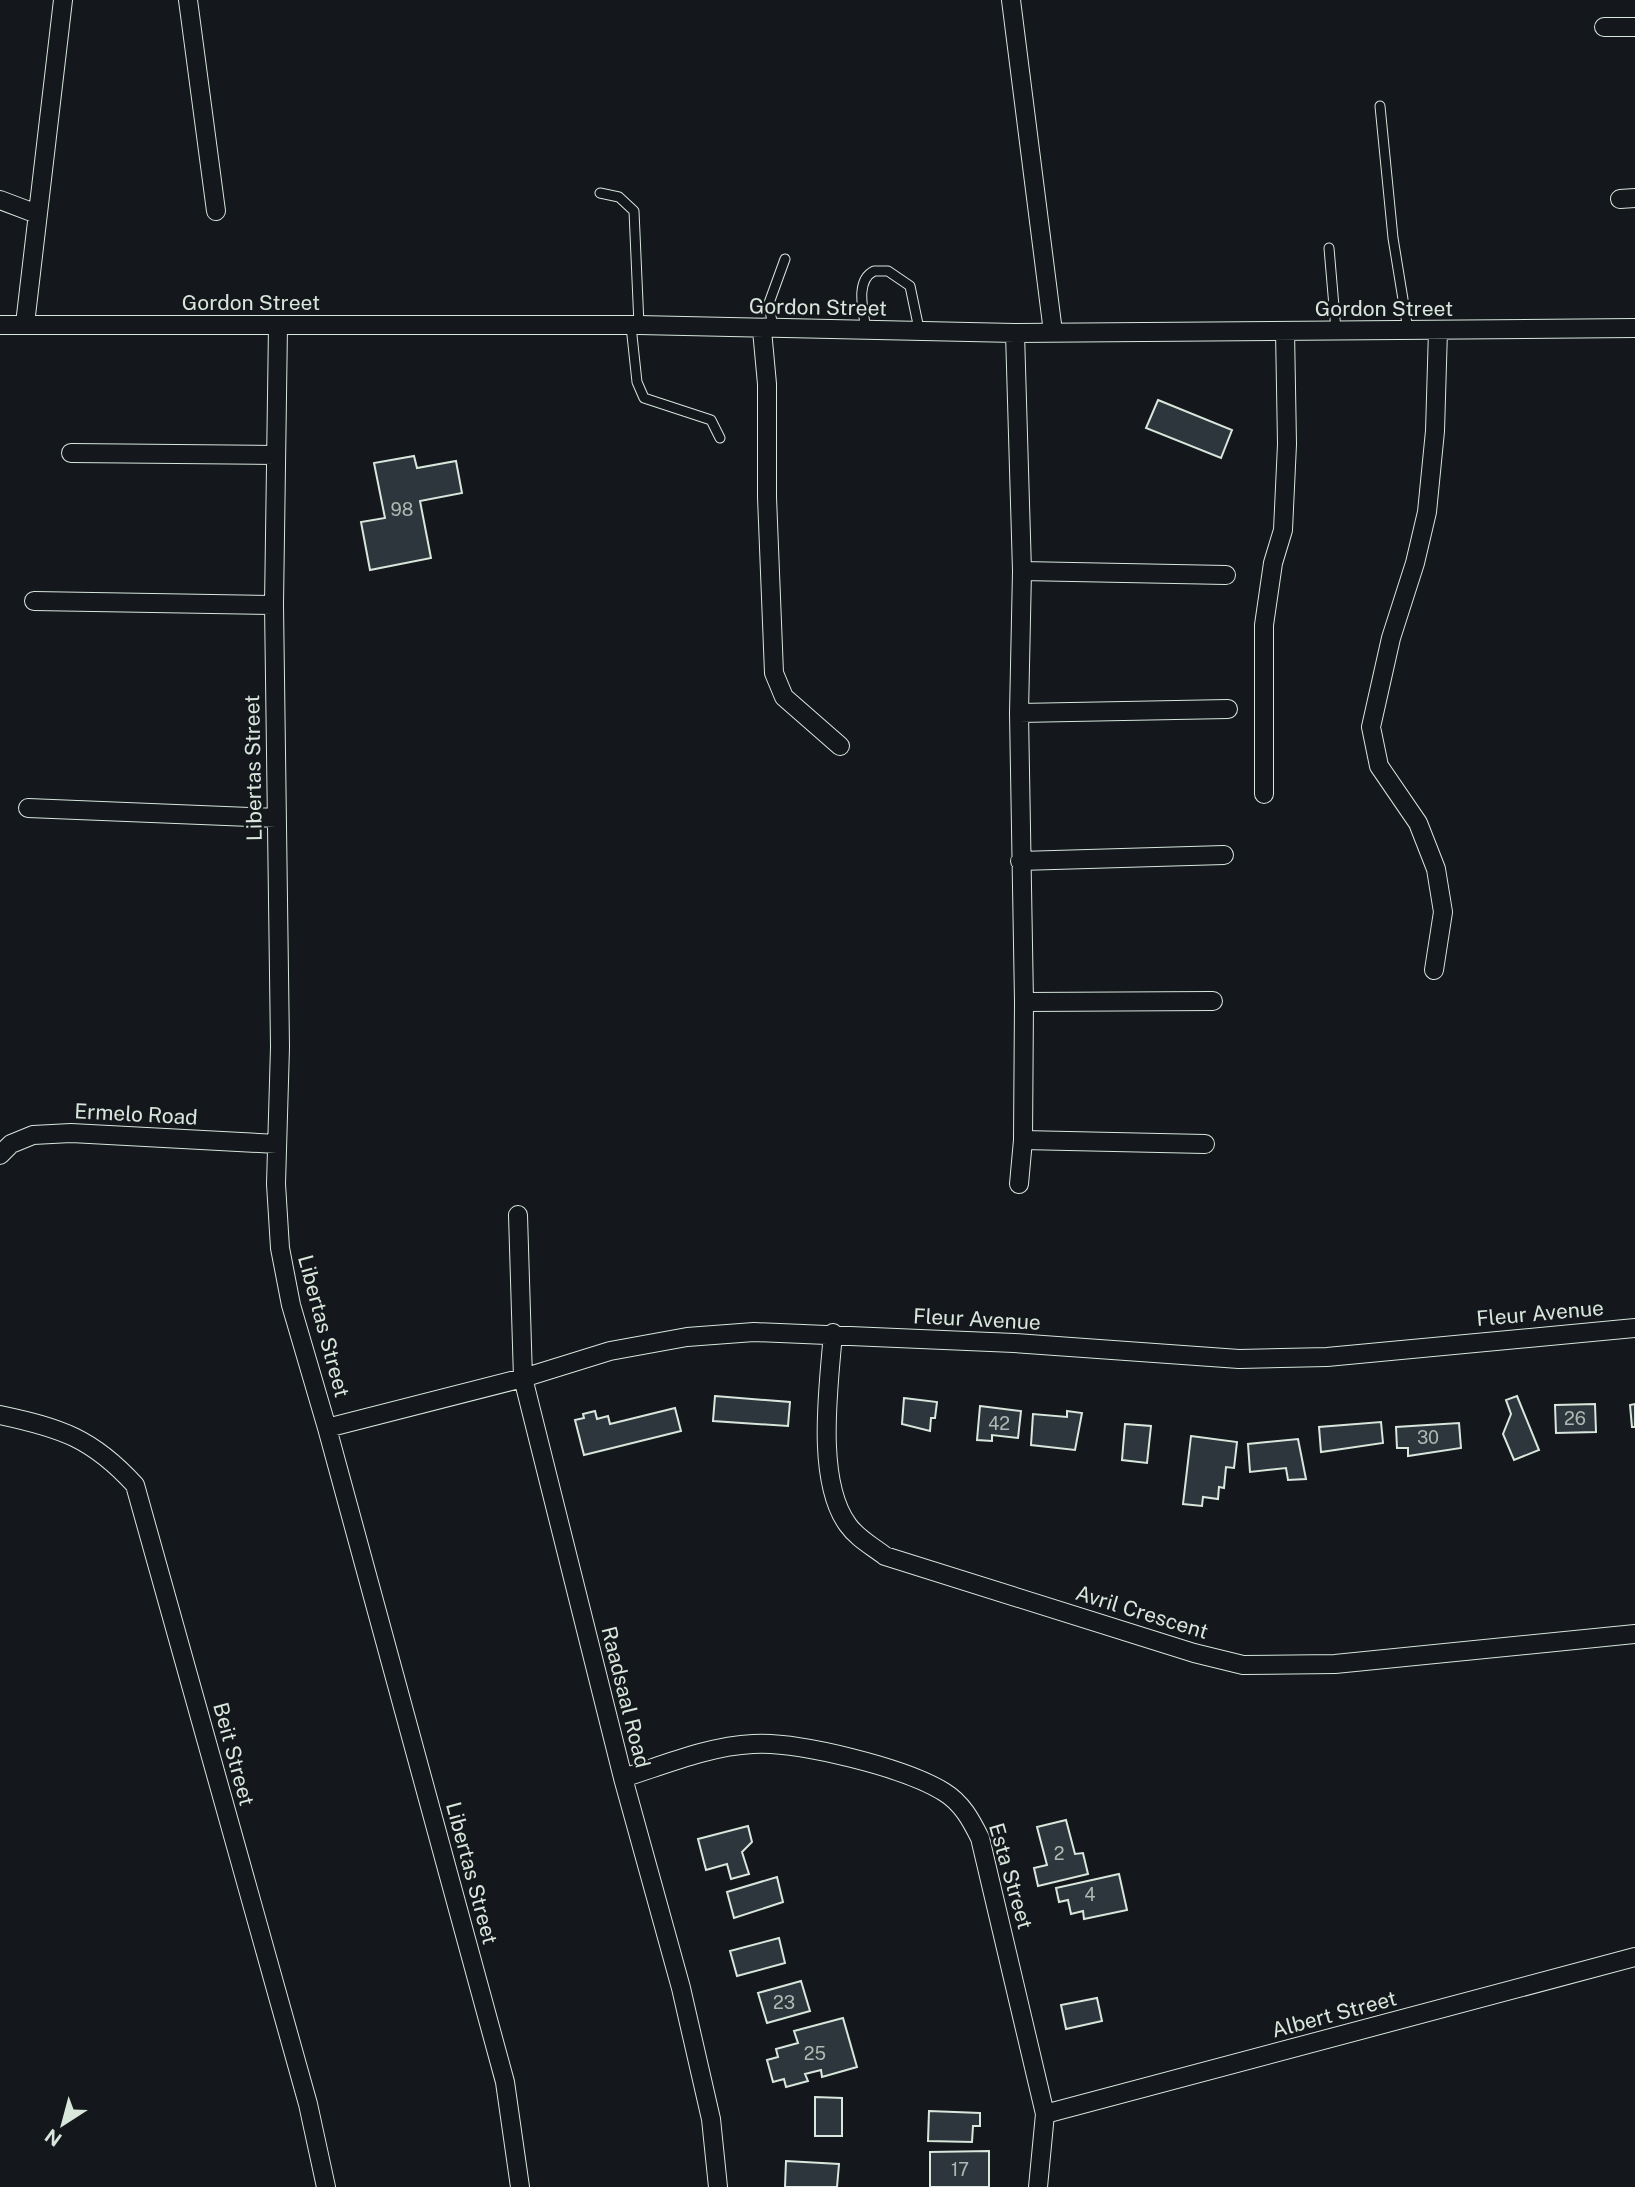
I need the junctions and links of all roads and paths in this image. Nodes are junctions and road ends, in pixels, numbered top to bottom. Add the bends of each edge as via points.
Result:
1 (63, 0) edge
2 (188, 0) edge
3 (1011, 0) edge
4 (1604, 27) dead end
5 (1635, 27) edge
6 (1380, 106) dead end
7 (600, 192) dead end
8 (0, 200) edge
9 (216, 211) dead end
10 (37, 214) junction
11 (1329, 248) dead end
12 (785, 259) dead end
13 (25, 324) junction
14 (0, 325) edge
15 (278, 326) junction
16 (635, 326) junction
17 (1635, 328) edge
18 (767, 329) junction
19 (919, 329) junction
20 (1336, 330) junction
21 (1408, 330) junction
22 (1438, 330) junction
23 (1285, 331) junction
24 (867, 332) junction
25 (1053, 332) junction
26 (1015, 333) junction
27 (720, 438) dead end
28 (71, 453) dead end
29 (276, 455) junction
30 (1022, 571) junction
31 (1226, 575) dead end
32 (34, 601) dead end
33 (274, 605) junction
34 (1228, 709) dead end
35 (1019, 713) junction
36 (840, 746) dead end
37 (1264, 794) dead end
38 (28, 808) dead end
39 (276, 818) junction
40 (1224, 855) dead end
41 (1020, 861) junction
42 (1434, 970) dead end
43 (1213, 1001) dead end
44 (1024, 1002) junction
45 (1023, 1140) junction
46 (277, 1143) junction
47 (1205, 1143) dead end
48 (0, 1155) edge
49 (1019, 1184) dead end
50 (519, 1215) dead end
51 (1635, 1328) edge
52 (833, 1333) junction
53 (523, 1378) junction
54 (0, 1415) edge
55 (327, 1428) junction
56 (1635, 1634) edge
57 (622, 1777) junction
58 (1635, 1957) edge
59 (1045, 2114) junction
60 (326, 2187) edge
61 (520, 2187) edge
62 (718, 2187) edge
63 (1038, 2187) edge

1 - 10 street
2 - 9 street
3 - 25 street
4 - 5 street
6 - 21 lane via 1393,239
7 - 16 lane via 619,197 634,211
8 - 10 street
10 - 13 street
11 - 20 lane
12 - 18 lane via 769,303
13 - 14 street, Gordon Street
13 - 15 street, Gordon Street
15 - 16 street, Gordon Street
15 - 29 street, Libertas Street
16 - 18 street, Gordon Street
16 - 27 lane via 637,382 644,398 711,420
17 - 22 street, Gordon Street
18 - 24 street, Gordon Street
18 - 36 street via 766,497 774,673 784,697
19 - 24 street, Gordon Street
19 - 24 lane via 910,286 888,271 874,271 864,281 862,297
19 - 26 street, Gordon Street
20 - 21 street, Gordon Street
20 - 23 street, Gordon Street
21 - 22 street, Gordon Street
22 - 42 street via 1427,512 1371,727 1379,766 1418,823 1436,869 1443,912
23 - 25 street, Gordon Street
23 - 37 street via 1283,530 1264,625
25 - 26 street, Gordon Street
26 - 30 street
28 - 29 street
29 - 33 street, Libertas Street
30 - 31 street
30 - 35 street
32 - 33 street
33 - 39 street, Libertas Street
34 - 35 street
35 - 41 street
38 - 39 street
39 - 46 street, Libertas Street
40 - 41 street
41 - 44 street
43 - 44 street
44 - 45 street
45 - 47 street
45 - 49 street
46 - 48 street, Ermelo Road via 71,1133 33,1135 11,1144
46 - 55 street, Libertas Street via 280,1248 291,1305
50 - 53 street, Raadsaal Road
51 - 52 street, Fleur Avenue via 1327,1357 1239,1359
52 - 53 street, Fleur Avenue via 687,1337 610,1350
52 - 56 street, Avril Crescent via 826,1411 831,1478 846,1522 885,1556 1243,1665 1335,1664
53 - 55 street, Fleur Avenue
53 - 57 street, Raadsaal Road
54 - 60 street, Beit Street via 74,1435 108,1456 135,1485 308,2104
55 - 61 street, Libertas Street via 505,2082
57 - 59 street, Esta Street via 753,1744 817,1749 944,1792 965,1810 980,1838
57 - 62 street, Raadsaal Road via 681,1988 711,2119
58 - 59 street, Albert Street
59 - 63 street, Esta Street

